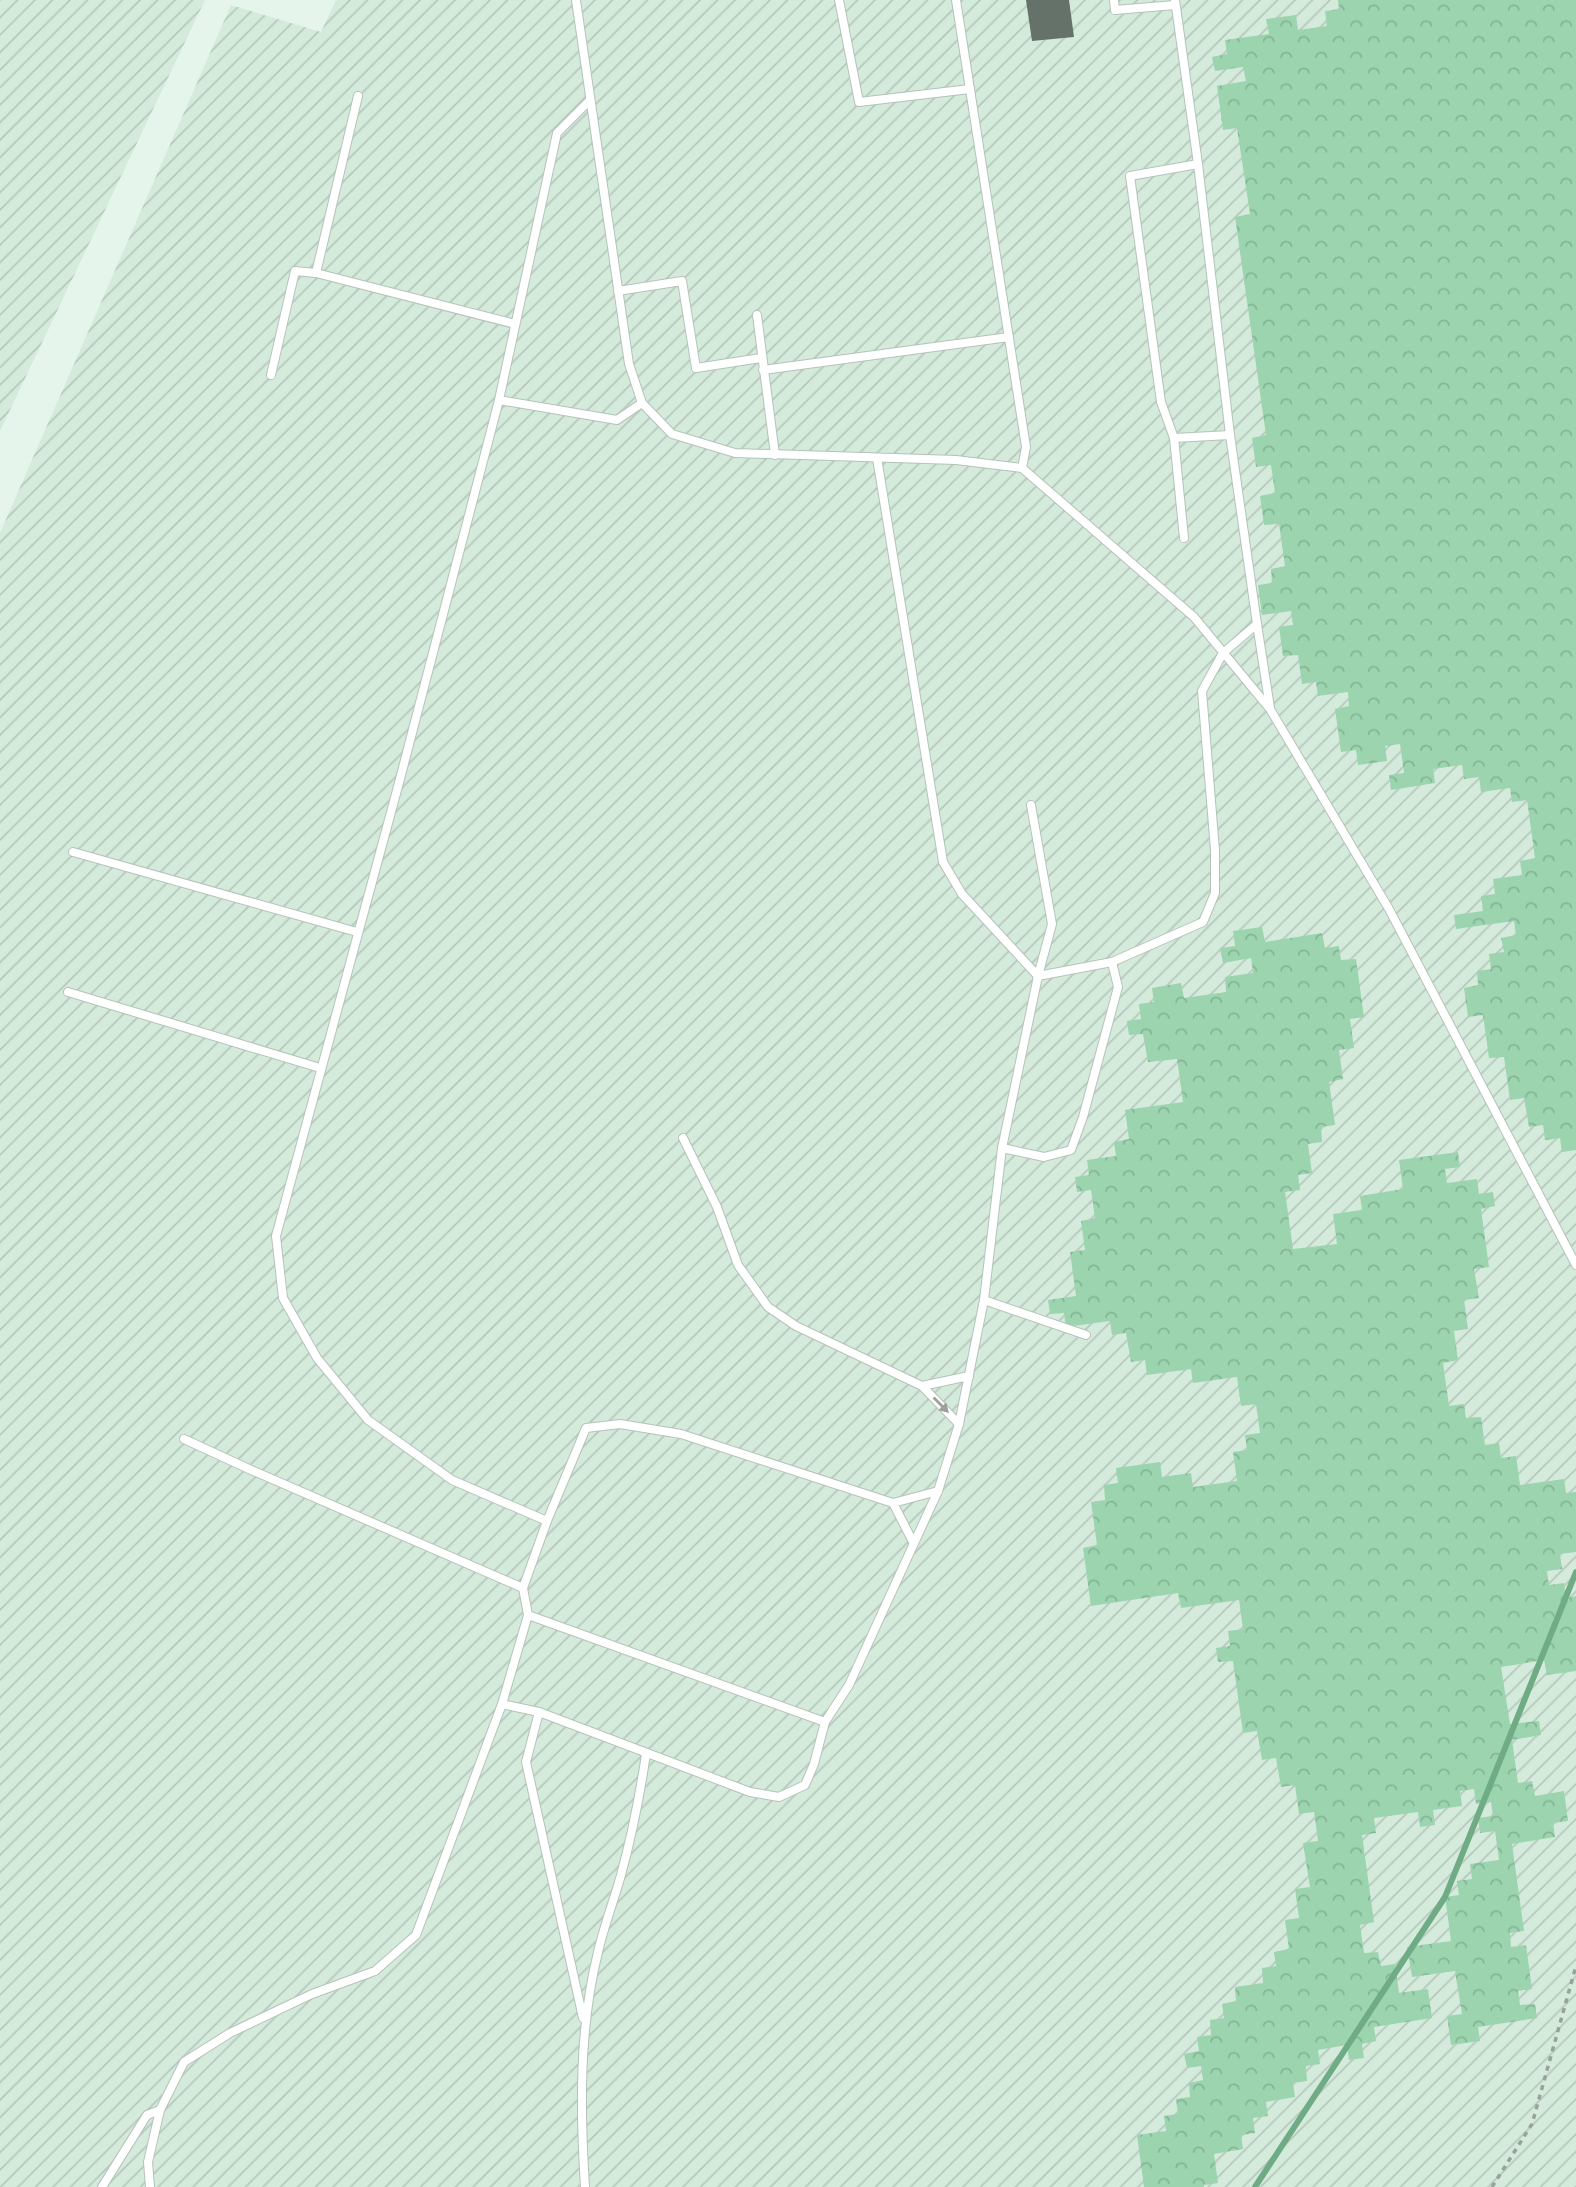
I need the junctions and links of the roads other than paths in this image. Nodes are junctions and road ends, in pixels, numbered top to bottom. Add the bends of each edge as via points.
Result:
1 (576, 0) edge
2 (839, 0) edge
3 (956, 0) edge
4 (1114, 0) edge
5 (1175, 3) edge
6 (970, 89) junction
7 (358, 96) dead end
8 (590, 100) junction
9 (1198, 164) junction
10 (316, 273) junction
11 (618, 291) junction
12 (757, 315) dead end
13 (515, 324) junction
14 (1009, 337) junction
15 (761, 358) junction
16 (763, 370) junction
17 (271, 375) dead end
18 (499, 400) junction
19 (642, 403) junction
20 (1230, 435) junction
21 (1174, 438) junction
22 (775, 455) junction
23 (877, 458) junction
24 (1022, 468) junction
25 (1184, 538) dead end
26 (1256, 624) junction
27 (1223, 653) junction
28 (1270, 709) junction
29 (1031, 805) dead end
30 (73, 852) dead end
31 (358, 932) junction
32 (1112, 962) junction
33 (1038, 976) junction
34 (68, 992) dead end
35 (320, 1068) junction
36 (683, 1138) dead end
37 (1002, 1148) junction
38 (1576, 1265) edge
39 (984, 1300) junction
40 (1086, 1335) dead end
41 (969, 1376) junction
42 (922, 1387) junction
43 (959, 1424) junction
44 (184, 1438) dead end
45 (938, 1490) junction
46 (894, 1503) junction
47 (547, 1521) junction
48 (914, 1542) junction
49 (523, 1588) junction
50 (528, 1615) junction
51 (502, 1704) junction
52 (539, 1712) junction
53 (825, 1722) junction
54 (646, 1754) junction
55 (585, 2024) junction
56 (160, 2110) junction
57 (102, 2187) edge
58 (150, 2187) edge
59 (585, 2187) edge

1 - 8 lane
2 - 6 lane via 859,102
3 - 6 lane
4 - 5 lane via 1115,10
5 - 9 lane
6 - 14 lane
7 - 10 lane
8 - 11 lane
8 - 13 lane via 557,133
9 - 20 lane
9 - 21 lane via 1130,176 1161,402
10 - 13 lane
10 - 17 lane via 295,271
11 - 15 lane via 682,281 696,368
11 - 19 lane via 629,365
12 - 15 lane
13 - 18 lane
14 - 16 lane
14 - 24 lane via 1026,447
15 - 16 lane
16 - 22 lane
18 - 19 lane via 617,420
18 - 31 lane
19 - 22 lane via 672,435 735,453
20 - 21 lane
20 - 26 lane
21 - 25 lane
22 - 23 lane
23 - 24 lane
23 - 33 lane via 943,862 962,894
24 - 27 lane via 1194,617
26 - 27 lane
26 - 28 lane
27 - 28 lane
27 - 32 lane via 1202,691 1216,850 1215,893 1203,922
28 - 38 lane via 1389,909
29 - 33 lane via 1052,924
30 - 31 lane
31 - 35 lane
32 - 33 lane
32 - 37 lane via 1118,987 1071,1150 1044,1157
33 - 37 lane
34 - 35 lane
35 - 47 lane via 276,1236 283,1298 317,1358 368,1420 453,1480
36 - 42 lane via 717,1207 738,1265 768,1307 796,1326
37 - 39 lane
39 - 40 lane
39 - 41 lane
41 - 42 lane
41 - 43 lane
42 -> 43 lane
43 - 45 lane
44 - 49 lane
45 - 46 lane
45 - 48 lane
46 - 47 lane via 681,1434 620,1424 586,1428
46 - 48 lane
47 - 49 lane
48 - 53 lane via 849,1685
49 - 50 lane
50 - 51 lane
50 - 53 lane
51 - 52 lane
51 - 56 lane via 416,1935 375,1971 312,1994 230,2033 184,2062
52 - 54 lane
52 - 55 lane via 526,1762
53 - 54 lane via 805,1785 779,1797 750,1792
54 - 55 lane via 639,1801 597,1952
55 - 59 lane
56 - 57 lane via 147,2115
56 - 58 lane via 148,2162

